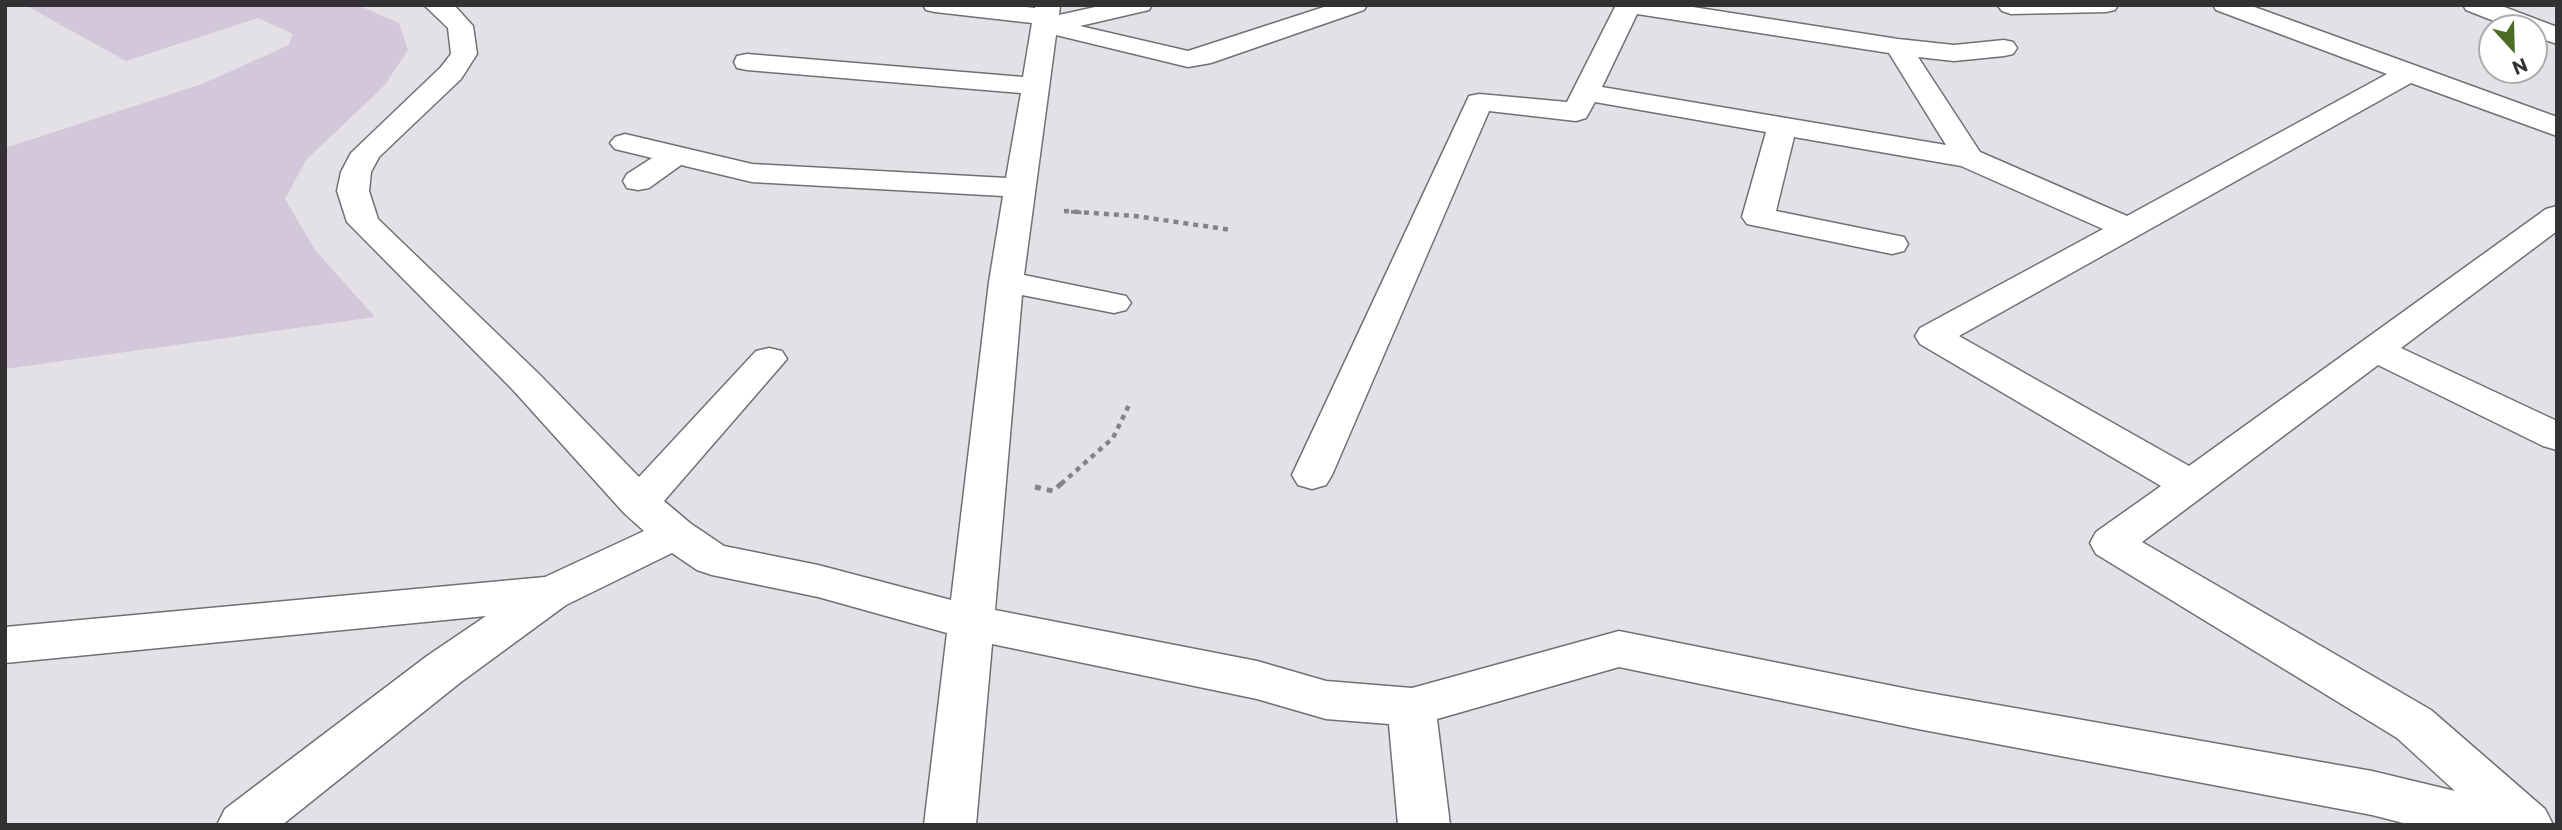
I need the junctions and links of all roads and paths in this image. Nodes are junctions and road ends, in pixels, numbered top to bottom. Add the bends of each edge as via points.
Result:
1 (436, 5) edge
2 (936, 5) edge
3 (1140, 5) edge
4 (1354, 5) edge
5 (1629, 5) edge
6 (2106, 5) edge
7 (2225, 5) edge
8 (2475, 5) edge
9 (2011, 6) edge
10 (1047, 16) edge
11 (2557, 36) edge
12 (1898, 47) junction
13 (2004, 48) dead end
14 (747, 62) dead end
15 (2409, 73) junction
16 (1036, 86) junction
17 (1585, 92) junction
18 (1782, 127) junction
19 (2557, 127) edge
20 (625, 143) dead end
21 (675, 156) junction
22 (1969, 158) junction
23 (638, 181) dead end
24 (1019, 198) junction
25 (2557, 216) edge
26 (2128, 228) junction
27 (1232, 230) dead end
28 (1892, 244) dead end
29 (1006, 282) junction
30 (1114, 303) dead end
31 (2375, 349) junction
32 (769, 359) dead end
33 (1129, 405) dead end
34 (2557, 437) edge
35 (987, 475) junction
36 (1312, 475) dead end
37 (2191, 485) junction
38 (639, 503) junction
39 (675, 534) junction
40 (552, 593) junction
41 (972, 623) junction
42 (5, 645) edge
43 (1412, 707) junction
44 (243, 825) edge
45 (950, 825) edge
46 (1424, 825) edge
47 (2500, 825) edge
48 (2527, 825) edge

1 - 38 street via 460,26 464,54 443,81 366,153 353,191 363,222 526,382
2 - 10 street
3 - 10 street
4 - 10 street via 1188,59
5 - 12 street
5 - 17 street
6 - 9 street
7 - 15 street
8 - 11 street
10 - 16 street
12 - 13 street via 1954,53
12 - 22 street
14 - 16 street
15 - 19 street
15 - 26 street
16 - 24 street
17 - 18 street
17 - 36 street via 1576,112 1479,102
18 - 22 street
18 - 28 street via 1758,217
20 - 21 street
21 - 23 street
21 - 24 street via 752,173
22 - 26 street
24 - 27 path
24 - 29 street
25 - 31 street
26 - 37 street via 1933,336
29 - 30 street
29 - 35 street
31 - 34 street
31 - 37 street
32 - 38 street
33 - 35 path via 1113,438 1053,491
35 - 41 street
37 - 48 street via 2111,543 2414,724
38 - 39 street
39 - 40 street
39 - 41 street via 712,559
40 - 42 street
40 - 44 street via 444,669
41 - 43 street via 1257,680 1326,700
41 - 45 street
43 - 46 street
43 - 47 street via 1619,649 1918,710 2372,793

